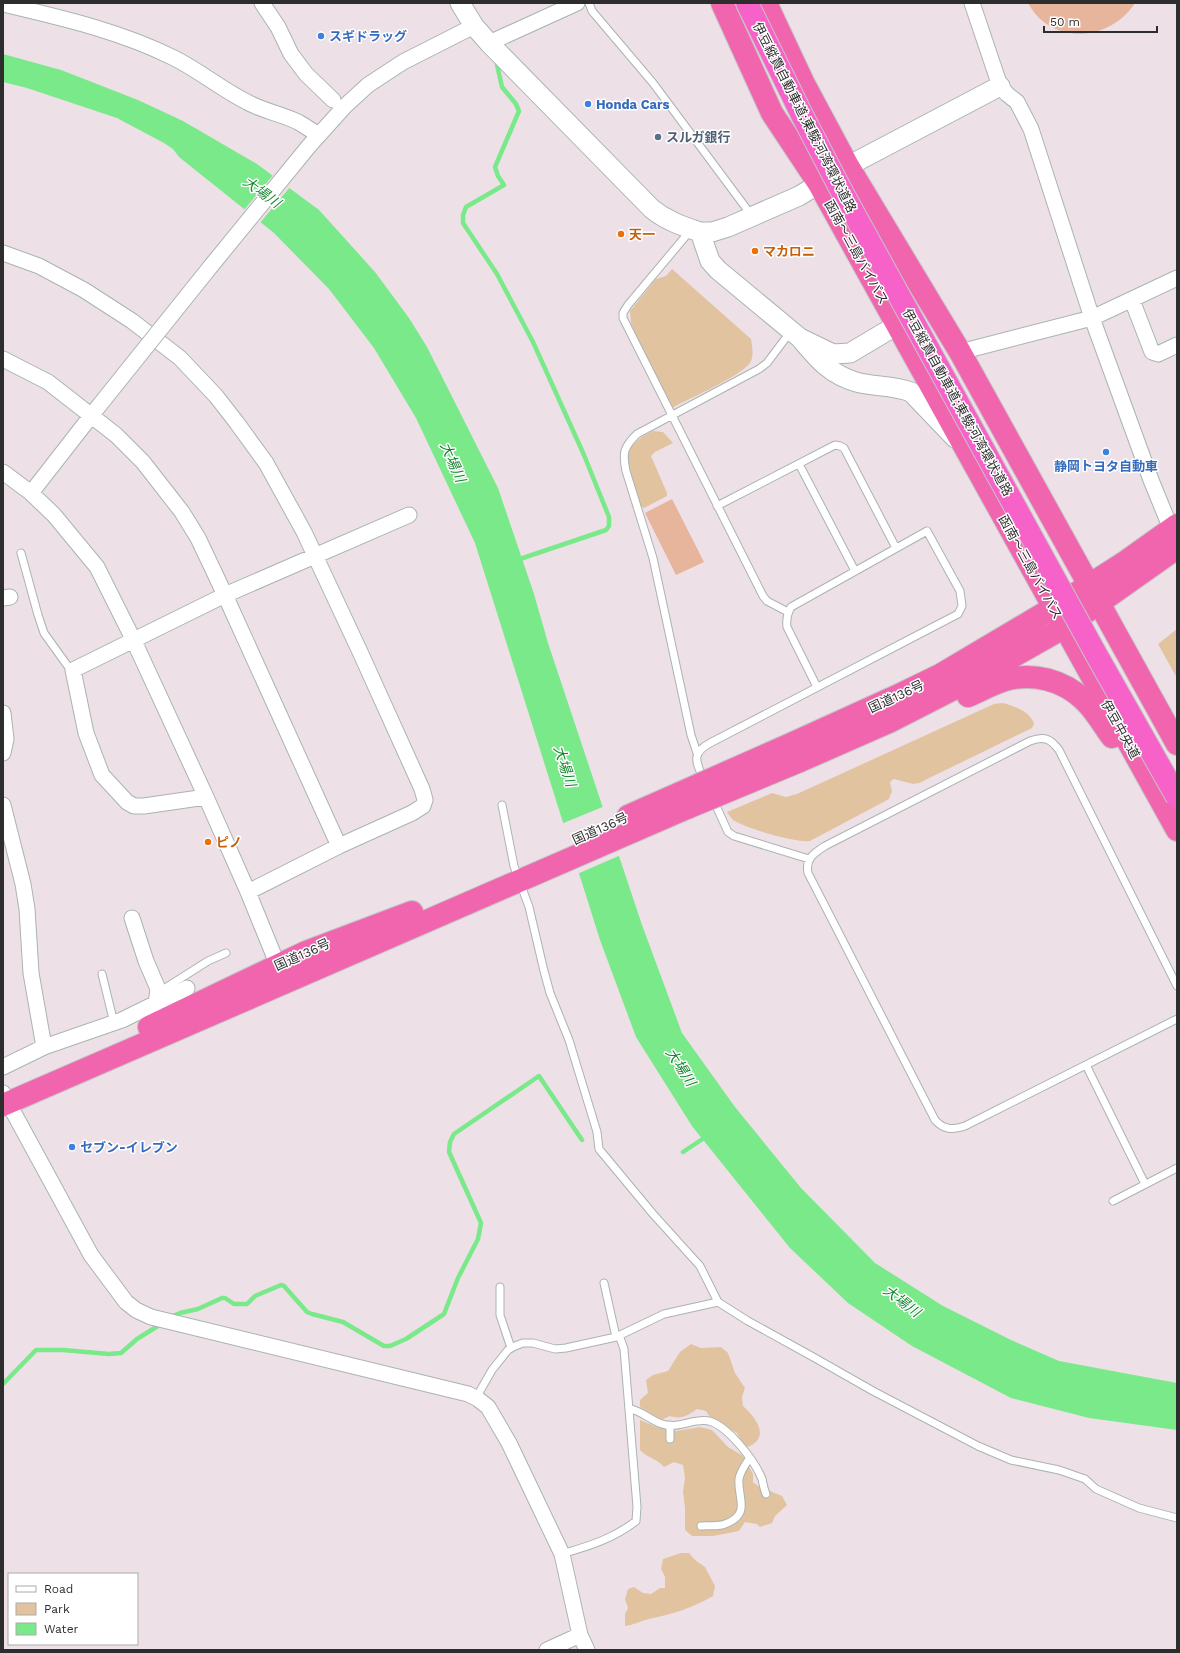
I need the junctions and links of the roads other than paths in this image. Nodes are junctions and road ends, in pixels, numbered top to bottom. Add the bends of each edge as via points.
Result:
1 (262, 3) edge
2 (460, 3) edge
3 (577, 3) edge
4 (589, 3) edge
5 (722, 3) edge
6 (747, 3) edge
7 (766, 3) edge
8 (972, 3) edge
9 (3, 4) edge
10 (474, 26) junction
11 (489, 43) junction
12 (1000, 86) junction
13 (333, 100) dead end
14 (314, 140) junction
15 (848, 166) junction
16 (819, 184) junction
17 (752, 216) junction
18 (696, 231) junction
19 (3, 253) edge
20 (1177, 278) edge
21 (1132, 300) junction
22 (1092, 318) junction
23 (897, 325) junction
24 (796, 335) junction
25 (1177, 345) edge
26 (960, 352) junction
27 (3, 359) edge
28 (95, 411) junction
29 (672, 416) junction
30 (964, 447) junction
31 (799, 464) junction
32 (3, 472) edge
33 (31, 493) junction
34 (717, 506) junction
35 (409, 515) dead end
36 (1175, 534) edge
37 (896, 548) junction
38 (21, 553) dead end
39 (315, 556) junction
40 (855, 571) junction
41 (1089, 584) junction
42 (225, 595) junction
43 (1100, 603) junction
44 (1053, 608) junction
45 (788, 612) junction
46 (1065, 627) junction
47 (133, 639) junction
48 (73, 670) junction
49 (817, 687) junction
50 (3, 712) edge
51 (889, 722) junction
52 (1177, 744) edge
53 (797, 752) junction
54 (3, 753) edge
55 (697, 753) junction
56 (206, 797) junction
57 (1177, 797) edge
58 (3, 805) edge
59 (502, 805) dead end
60 (1177, 830) edge
61 (339, 846) junction
62 (1177, 846) edge
63 (809, 859) junction
64 (523, 870) junction
65 (248, 892) junction
66 (132, 918) dead end
67 (226, 953) dead end
68 (102, 974) dead end
69 (281, 974) junction
70 (1177, 986) edge
71 (187, 988) dead end
72 (157, 998) junction
73 (1177, 1019) edge
74 (114, 1023) junction
75 (44, 1047) junction
76 (1086, 1065) junction
77 (3, 1067) edge
78 (5, 1098) edge
79 (1177, 1168) edge
80 (1145, 1184) junction
81 (1113, 1200) dead end
82 (604, 1283) dead end
83 (500, 1286) dead end
84 (718, 1302) junction
85 (618, 1336) junction
86 (511, 1348) junction
87 (476, 1398) junction
88 (630, 1409) junction
89 (670, 1426) junction
90 (670, 1439) dead end
91 (749, 1459) junction
92 (766, 1494) dead end
93 (1177, 1518) edge
94 (700, 1526) dead end
95 (562, 1554) junction
96 (580, 1635) junction
97 (547, 1650) edge
98 (587, 1650) edge

1 - 13 street via 278,27 291,54 306,74
2 - 10 street
3 - 11 street
4 - 17 lane via 592,11 653,83
5 - 16 highway, 函南～三島バイパス via 772,113
6 - 57 highway, 伊豆縦貫自動車道;東駿河湾環状道路, bridge via 841,190
7 - 15 highway via 804,84
8 - 12 street
9 - 14 street via 107,31 174,58 248,103 297,122
10 - 11 street
10 - 14 street via 403,62 368,85 344,106
11 - 18 street via 652,209 677,225
12 - 15 street
12 - 22 street via 1018,102 1030,129
14 - 28 street, bridge
15 - 16 street
15 - 26 highway
16 - 17 street via 799,196
16 - 23 highway, 函南～三島バイパス
17 - 18 street via 712,232
18 - 24 street via 710,261 718,270
18 - 29 lane via 628,305 623,318
19 - 39 street via 39,266 84,290 132,320 180,358 220,402 266,463
20 - 21 street
21 - 22 street
21 - 25 street via 1152,352 1158,354
22 - 26 street
22 - 36 street via 1153,487
23 - 24 street via 850,353 833,354
23 - 30 highway, 函南～三島バイパス
24 - 29 lane via 759,369
24 - 30 street via 821,364 838,375 856,382 910,392
26 - 41 highway
27 - 28 street via 48,382
28 - 33 street
28 - 42 street via 143,462 182,512 198,538
29 - 34 lane
29 - 55 lane via 637,434 627,444 624,460 653,558
30 - 44 highway, 函南～三島バイパス
31 - 34 lane
31 - 37 lane via 835,446 844,448
31 - 40 lane
32 - 33 street
33 - 47 street via 54,515 97,567
34 - 45 lane via 763,596 767,601
35 - 39 street
36 - 41 highway, 国道136号
36 - 43 highway, 国道136号
37 - 40 lane
37 - 49 lane via 927,531 960,591 962,606 958,614
38 - 48 lane via 44,634
39 - 42 street
39 - 61 street via 425,800 423,806 412,813
40 - 45 lane via 791,607
41 - 43 highway
41 - 44 highway, 国道136号
42 - 47 street
42 - 61 street
43 - 46 highway, 国道136号
43 - 52 highway
44 - 46 highway, 函南～三島バイパス
44 - 53 highway, 国道136号 via 940,675
45 - 49 lane via 787,627
46 - 51 highway, 国道136号 via 975,678
46 - 60 highway, 伊豆中央道
47 - 48 street
47 - 56 street
48 - 56 street via 86,733 100,769 108,782 127,802 134,806 144,806
49 - 55 lane via 703,746
50 - 54 street via 6,739
51 - 53 highway, 国道136号
51 - 62 highway via 924,716 1005,680 1036,677 1062,685 1085,700 1096,714 1130,764
53 - 64 highway, 国道136号, bridge
55 - 63 lane via 696,761 728,832
56 - 65 street
58 - 75 street via 23,884 31,973
59 - 64 lane
61 - 65 street
63 - 70 lane via 814,852 1030,741 1048,739 1059,750
63 - 76 lane via 808,873 940,1126 956,1129 965,1126
64 - 69 highway, 国道136号
64 - 84 lane via 529,907 550,993 569,1040 597,1132 599,1149 700,1266
65 - 69 street
66 - 72 street
67 - 72 lane via 208,961
68 - 74 lane
69 - 78 highway, 国道136号
71 - 72 street
72 - 74 street
73 - 76 lane
74 - 75 street
75 - 77 street
76 - 80 lane
78 - 87 street via 91,1255 126,1302 136,1310 151,1317 437,1385
79 - 80 lane
80 - 81 lane
82 - 85 lane
83 - 86 lane via 500,1316
84 - 85 lane via 664,1314
84 - 93 lane via 873,1391 978,1446 1011,1460 1072,1474 1085,1479 1096,1489 1139,1508
85 - 86 lane via 555,1349 534,1343 523,1343
85 - 88 lane via 624,1349
86 - 87 lane via 492,1370
87 - 95 street via 488,1407 509,1443
88 - 89 lane
88 - 95 lane via 636,1521 622,1532 601,1542
89 - 90 lane
89 - 91 lane via 709,1421 730,1434
91 - 92 lane via 762,1479
91 - 94 lane via 739,1477 742,1504 738,1516 725,1525
95 - 96 street
96 - 97 street
96 - 98 street

